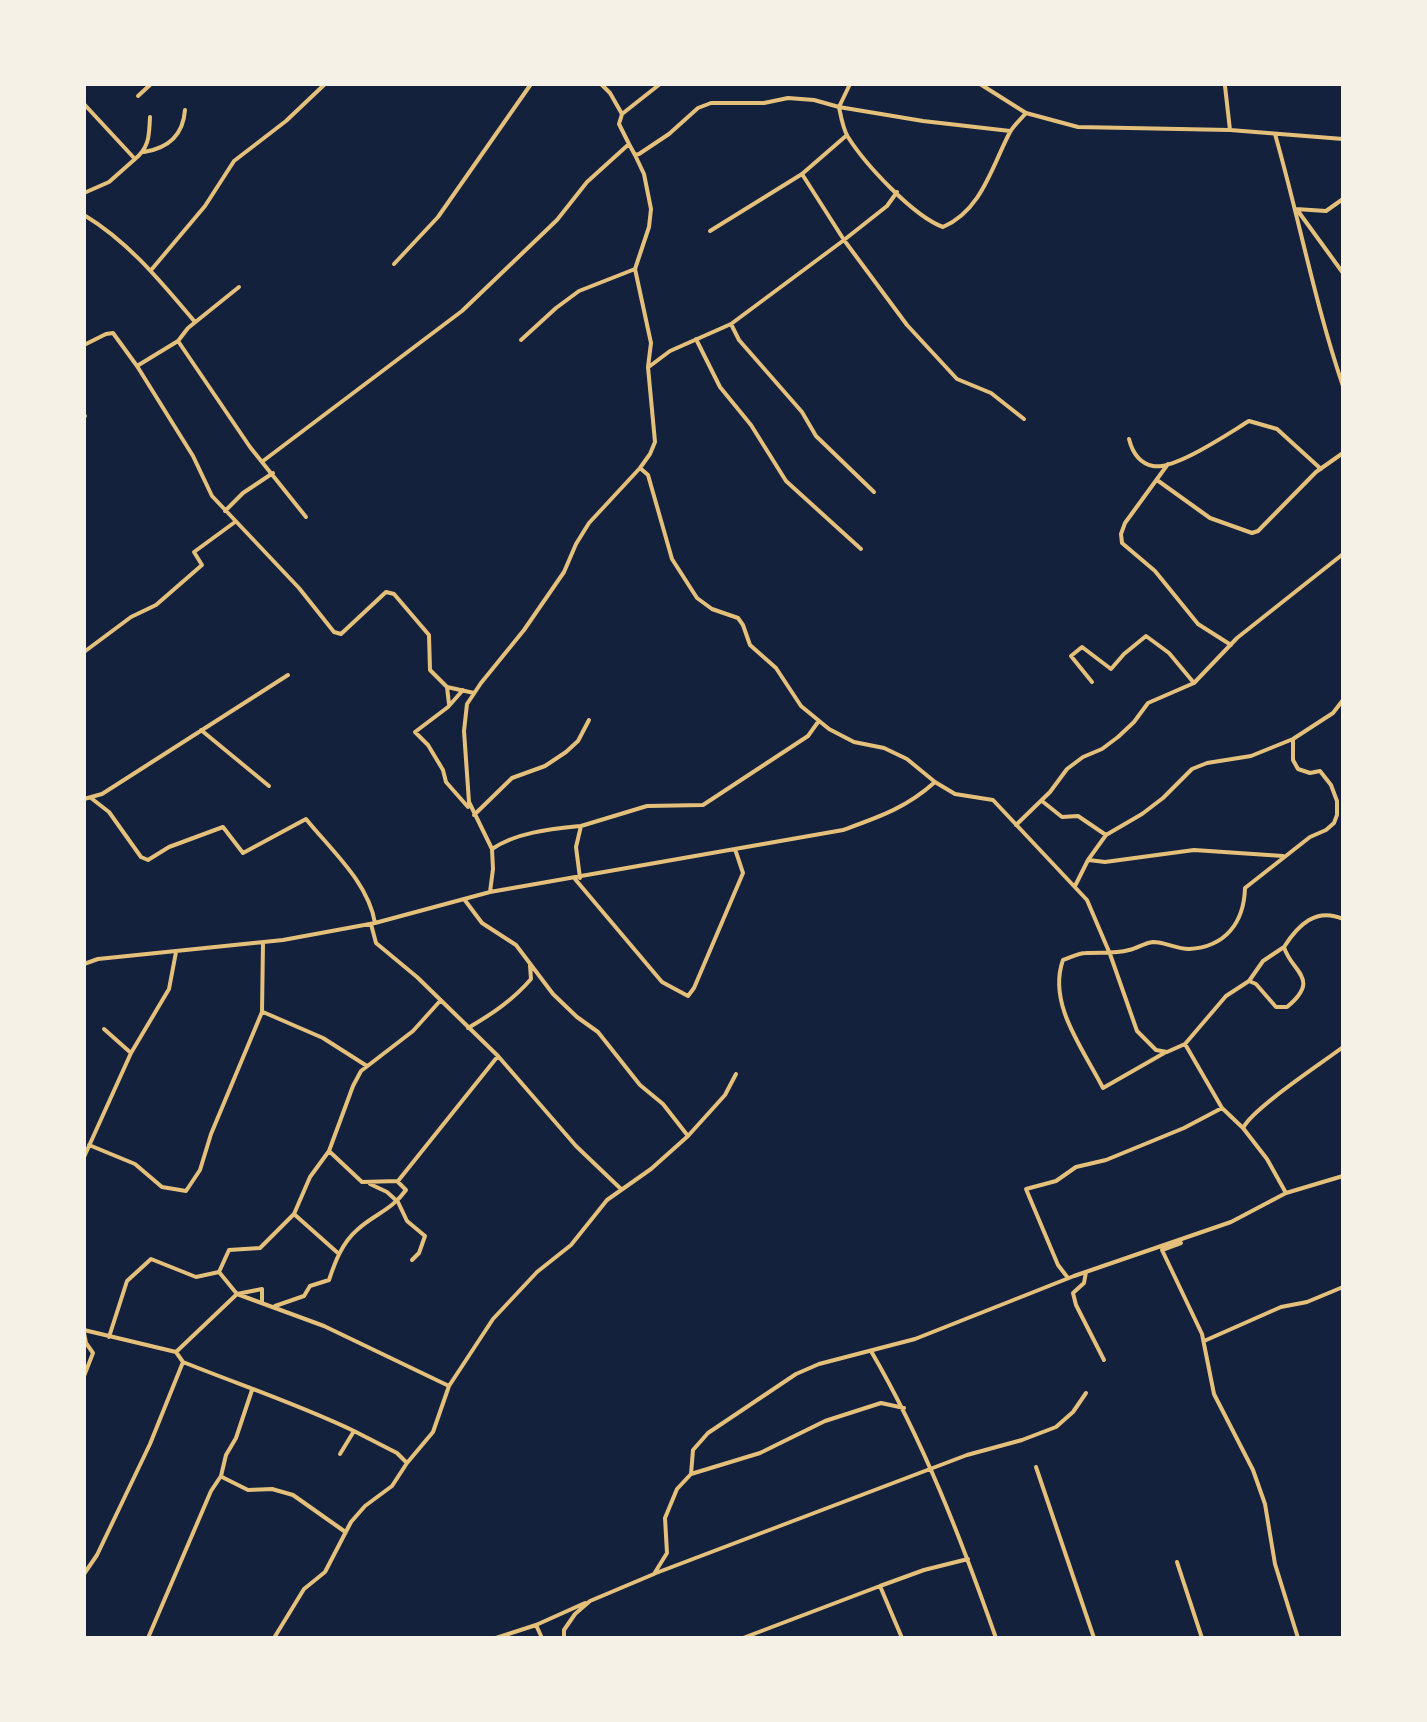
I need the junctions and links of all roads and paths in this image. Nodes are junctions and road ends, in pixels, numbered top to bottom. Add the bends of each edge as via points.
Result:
1 (151, 84) edge
2 (325, 84) edge
3 (531, 84) edge
4 (601, 84) edge
5 (660, 84) edge
6 (850, 84) edge
7 (980, 84) edge
8 (1225, 86) dead end
9 (138, 96) dead end
10 (84, 104) edge
11 (839, 107) junction
12 (185, 110) dead end
13 (1026, 113) junction
14 (622, 114) junction
15 (150, 117) dead end
16 (1230, 130) junction
17 (1010, 131) junction
18 (1275, 134) junction
19 (847, 135) junction
20 (1343, 139) edge
21 (629, 144) junction
22 (144, 152) junction
23 (635, 155) junction
24 (135, 159) junction
25 (802, 174) junction
26 (897, 192) junction
27 (84, 193) edge
28 (1343, 199) edge
29 (1296, 209) junction
30 (84, 215) edge
31 (710, 231) dead end
32 (844, 240) junction
33 (394, 264) dead end
34 (152, 269) junction
35 (635, 269) junction
36 (1343, 273) edge
37 (239, 287) dead end
38 (195, 322) junction
39 (731, 324) junction
40 (696, 339) junction
41 (521, 340) dead end
42 (178, 341) junction
43 (84, 345) edge
44 (137, 366) junction
45 (648, 367) junction
46 (1343, 386) edge
47 (1024, 419) dead end
48 (1129, 439) dead end
49 (1343, 453) edge
50 (263, 461) junction
51 (1168, 464) junction
52 (640, 468) junction
53 (1321, 469) junction
54 (273, 473) junction
55 (1157, 480) junction
56 (874, 492) dead end
57 (225, 511) junction
58 (306, 517) dead end
59 (235, 522) junction
60 (861, 549) dead end
61 (1343, 554) edge
62 (1231, 645) junction
63 (84, 652) edge
64 (288, 675) dead end
65 (1092, 682) dead end
66 (1194, 683) junction
67 (447, 687) junction
68 (463, 690) junction
69 (474, 693) junction
70 (1343, 700) edge
71 (449, 705) junction
72 (589, 720) dead end
73 (818, 722) junction
74 (201, 730) junction
75 (1293, 739) junction
76 (935, 782) junction
77 (269, 786) dead end
78 (91, 798) junction
79 (84, 799) edge
80 (1042, 801) junction
81 (471, 810) junction
82 (474, 815) junction
83 (581, 826) junction
84 (1016, 826) junction
85 (1106, 835) junction
86 (492, 849) junction
87 (735, 849) junction
88 (1285, 856) junction
89 (1088, 860) junction
90 (577, 878) junction
91 (1075, 886) junction
92 (490, 892) junction
93 (463, 898) junction
94 (1343, 919) edge
95 (373, 923) junction
96 (263, 943) junction
97 (1284, 947) junction
98 (176, 952) junction
99 (1110, 954) junction
100 (529, 962) junction
101 (84, 964) edge
102 (1249, 981) junction
103 (440, 1001) junction
104 (262, 1012) junction
105 (468, 1028) junction
106 (104, 1029) dead end
107 (1185, 1044) junction
108 (1343, 1047) edge
109 (1167, 1052) junction
110 (131, 1053) junction
111 (498, 1056) junction
112 (367, 1066) junction
113 (736, 1074) dead end
114 (1222, 1108) junction
115 (1243, 1128) junction
116 (688, 1136) junction
117 (89, 1145) junction
118 (329, 1151) junction
119 (84, 1157) edge
120 (1343, 1176) edge
121 (398, 1181) junction
122 (367, 1182) junction
123 (621, 1189) junction
124 (1286, 1193) junction
125 (398, 1202) junction
126 (294, 1214) junction
127 (1231, 1222) junction
128 (339, 1254) junction
129 (412, 1260) dead end
130 (219, 1272) junction
131 (1086, 1272) junction
132 (1068, 1278) junction
133 (1343, 1287) edge
134 (237, 1294) junction
135 (262, 1303) junction
136 (273, 1307) junction
137 (84, 1331) edge
138 (109, 1337) junction
139 (1203, 1342) junction
140 (870, 1350) junction
141 (176, 1352) junction
142 (1104, 1360) dead end
143 (183, 1362) junction
144 (84, 1376) edge
145 (449, 1386) junction
146 (252, 1390) junction
147 (1086, 1393) dead end
148 (904, 1408) junction
149 (354, 1431) junction
150 (340, 1454) dead end
151 (407, 1463) junction
152 (1036, 1467) dead end
153 (931, 1468) junction
154 (691, 1474) junction
155 (221, 1476) junction
156 (344, 1531) junction
157 (968, 1559) junction
158 (1177, 1562) dead end
159 (84, 1574) edge
160 (654, 1574) junction
161 (880, 1586) junction
162 (590, 1601) junction
163 (536, 1625) junction
164 (148, 1638) edge
165 (274, 1638) edge
166 (496, 1638) edge
167 (542, 1638) edge
168 (564, 1638) edge
169 (743, 1638) edge
170 (902, 1638) edge
171 (996, 1638) edge
172 (1094, 1638) edge
173 (1202, 1638) edge
174 (1298, 1638) edge

1 - 9 street
2 - 34 street via 234,161 218,189
3 - 33 street via 438,217
4 - 14 street
5 - 14 street
6 - 11 street
7 - 13 street
8 - 16 street
10 - 24 street
11 - 17 street
11 - 19 street
11 - 23 street via 788,98 711,103
12 - 22 street via 177,135 158,150
13 - 16 street via 1078,127
13 - 17 street
14 - 21 street via 619,124
15 - 22 street
16 - 18 street
17 - 26 street via 983,188 954,222 943,227 931,223
18 - 20 street
18 - 29 street
19 - 25 street
19 - 26 street
21 - 23 street
21 - 50 street via 462,311
22 - 24 street
23 - 35 street via 651,209
24 - 27 street via 109,182
25 - 31 street
25 - 32 street
26 - 32 street
28 - 29 street via 1326,211
29 - 36 street
29 - 46 street
30 - 34 street via 110,230
32 - 39 street
32 - 47 street via 907,325 957,379 980,387
34 - 38 street
35 - 41 street via 579,291
35 - 45 street via 651,343
37 - 38 street
38 - 42 street
39 - 40 street
39 - 56 street via 816,436
40 - 45 street
40 - 60 street via 720,387 786,481
42 - 44 street
42 - 50 street
43 - 44 street via 113,333
44 - 57 street
45 - 52 street via 655,442
48 - 51 street via 1139,459 1152,466
49 - 53 street
50 - 54 street
51 - 53 street via 1249,421 1277,429
51 - 55 street
52 - 69 street via 589,523 556,583
52 - 73 street via 648,475 672,559 697,598 738,618 750,645 776,668
53 - 55 street via 1252,533 1210,518
54 - 57 street
54 - 58 street
55 - 62 street via 1125,523 1122,543 1155,571 1198,624
57 - 59 street
59 - 63 street via 194,552 202,565 156,605
59 - 67 street via 334,632 341,634 386,592 394,594 429,635 430,670
61 - 62 street
62 - 66 street
64 - 74 street
65 - 66 street via 1071,656 1082,647 1111,669 1146,636
66 - 80 street via 1148,703 1118,737 1067,769
67 - 68 street
67 - 71 street
68 - 69 street
68 - 71 street
69 - 81 street via 464,722
70 - 75 street via 1333,713
71 - 81 street via 415,732
72 - 82 street via 566,752 512,778
73 - 76 street via 854,742 907,759
73 - 83 street via 808,736 703,805 647,806
74 - 77 street
74 - 78 street
75 - 85 street via 1251,756 1192,769 1163,798
75 - 88 street via 1298,769 1320,771 1331,785 1337,815 1326,830
76 - 84 street via 955,794 993,800
76 - 87 street via 893,812 843,830
78 - 79 street
78 - 95 street via 148,860 223,827 243,853 306,819 360,885 373,908
80 - 84 street
80 - 85 street via 1062,817 1078,816
81 - 82 street
82 - 86 street
83 - 86 street via 548,830
83 - 90 street
84 - 91 street
85 - 89 street
86 - 92 street
87 - 90 street
87 - 90 street via 743,873 688,996 662,982
88 - 89 street via 1194,850
88 - 99 street via 1245,888 1240,919 1221,939 1190,949 1146,943
89 - 91 street
90 - 92 street
91 - 99 street via 1087,900
92 - 93 street
93 - 95 street
93 - 100 street via 482,923 516,945
94 - 97 street via 1313,916
95 - 96 street
95 - 103 street via 376,943
96 - 98 street
96 - 104 street
97 - 102 street via 1263,961
97 - 102 street via 1303,984 1293,1002 1276,1007
98 - 101 street
98 - 110 street via 169,989
99 - 109 street via 1137,1031 1156,1050
99 - 109 street via 1083,953 1063,960 1058,974 1062,1009 1103,1088
100 - 105 street via 531,979 523,989
100 - 116 street
102 - 107 street via 1226,996
103 - 105 street
103 - 112 street via 413,1031
104 - 112 street via 323,1038
104 - 117 street via 200,1170 186,1191 162,1187 135,1164
105 - 111 street
106 - 110 street
107 - 109 street
107 - 114 street
108 - 115 street
110 - 117 street
111 - 121 street
111 - 123 street
112 - 118 street via 353,1086
113 - 116 street via 725,1095
114 - 115 street
114 - 132 street via 1106,1160 1076,1167 1056,1181 1026,1189
115 - 124 street
116 - 123 street
117 - 119 street
118 - 122 street
118 - 126 street
120 - 124 street
121 - 122 street
121 - 125 street via 406,1190
122 - 125 street
123 - 145 street via 493,1319
124 - 127 street
125 - 128 street via 356,1230
125 - 129 street via 407,1221 425,1236
126 - 128 street
126 - 130 street via 260,1248 229,1250
127 - 131 street
127 - 139 street via 1162,1250
128 - 136 street via 329,1280
130 - 134 street
130 - 138 street via 196,1277 151,1259 127,1281
131 - 132 street
131 - 142 street via 1084,1283 1073,1293
132 - 140 street via 915,1339
133 - 139 street via 1281,1307
134 - 135 street
134 - 135 street via 262,1289
134 - 141 street
135 - 136 street
136 - 145 street
137 - 138 street
137 - 144 street via 93,1353
138 - 141 street
139 - 174 street via 1214,1394 1265,1504 1275,1564
140 - 148 street
140 - 154 street via 805,1370 708,1433 693,1450
141 - 143 street
143 - 146 street
143 - 159 street via 150,1444
145 - 151 street via 433,1432
146 - 149 street via 301,1405
146 - 155 street
147 - 153 street via 1056,1427
148 - 153 street
148 - 154 street via 881,1403 825,1421 760,1453
149 - 150 street
149 - 151 street
151 - 156 street via 392,1486
152 - 172 street
153 - 157 street
153 - 160 street
154 - 160 street via 677,1489 665,1518 667,1553
155 - 156 street via 248,1490 293,1495
155 - 164 street
156 - 165 street via 325,1572 304,1589
157 - 161 street
157 - 171 street
158 - 173 street
160 - 162 street
161 - 169 street
161 - 170 street
162 - 163 street
162 - 168 street via 564,1630
163 - 166 street
163 - 167 street

